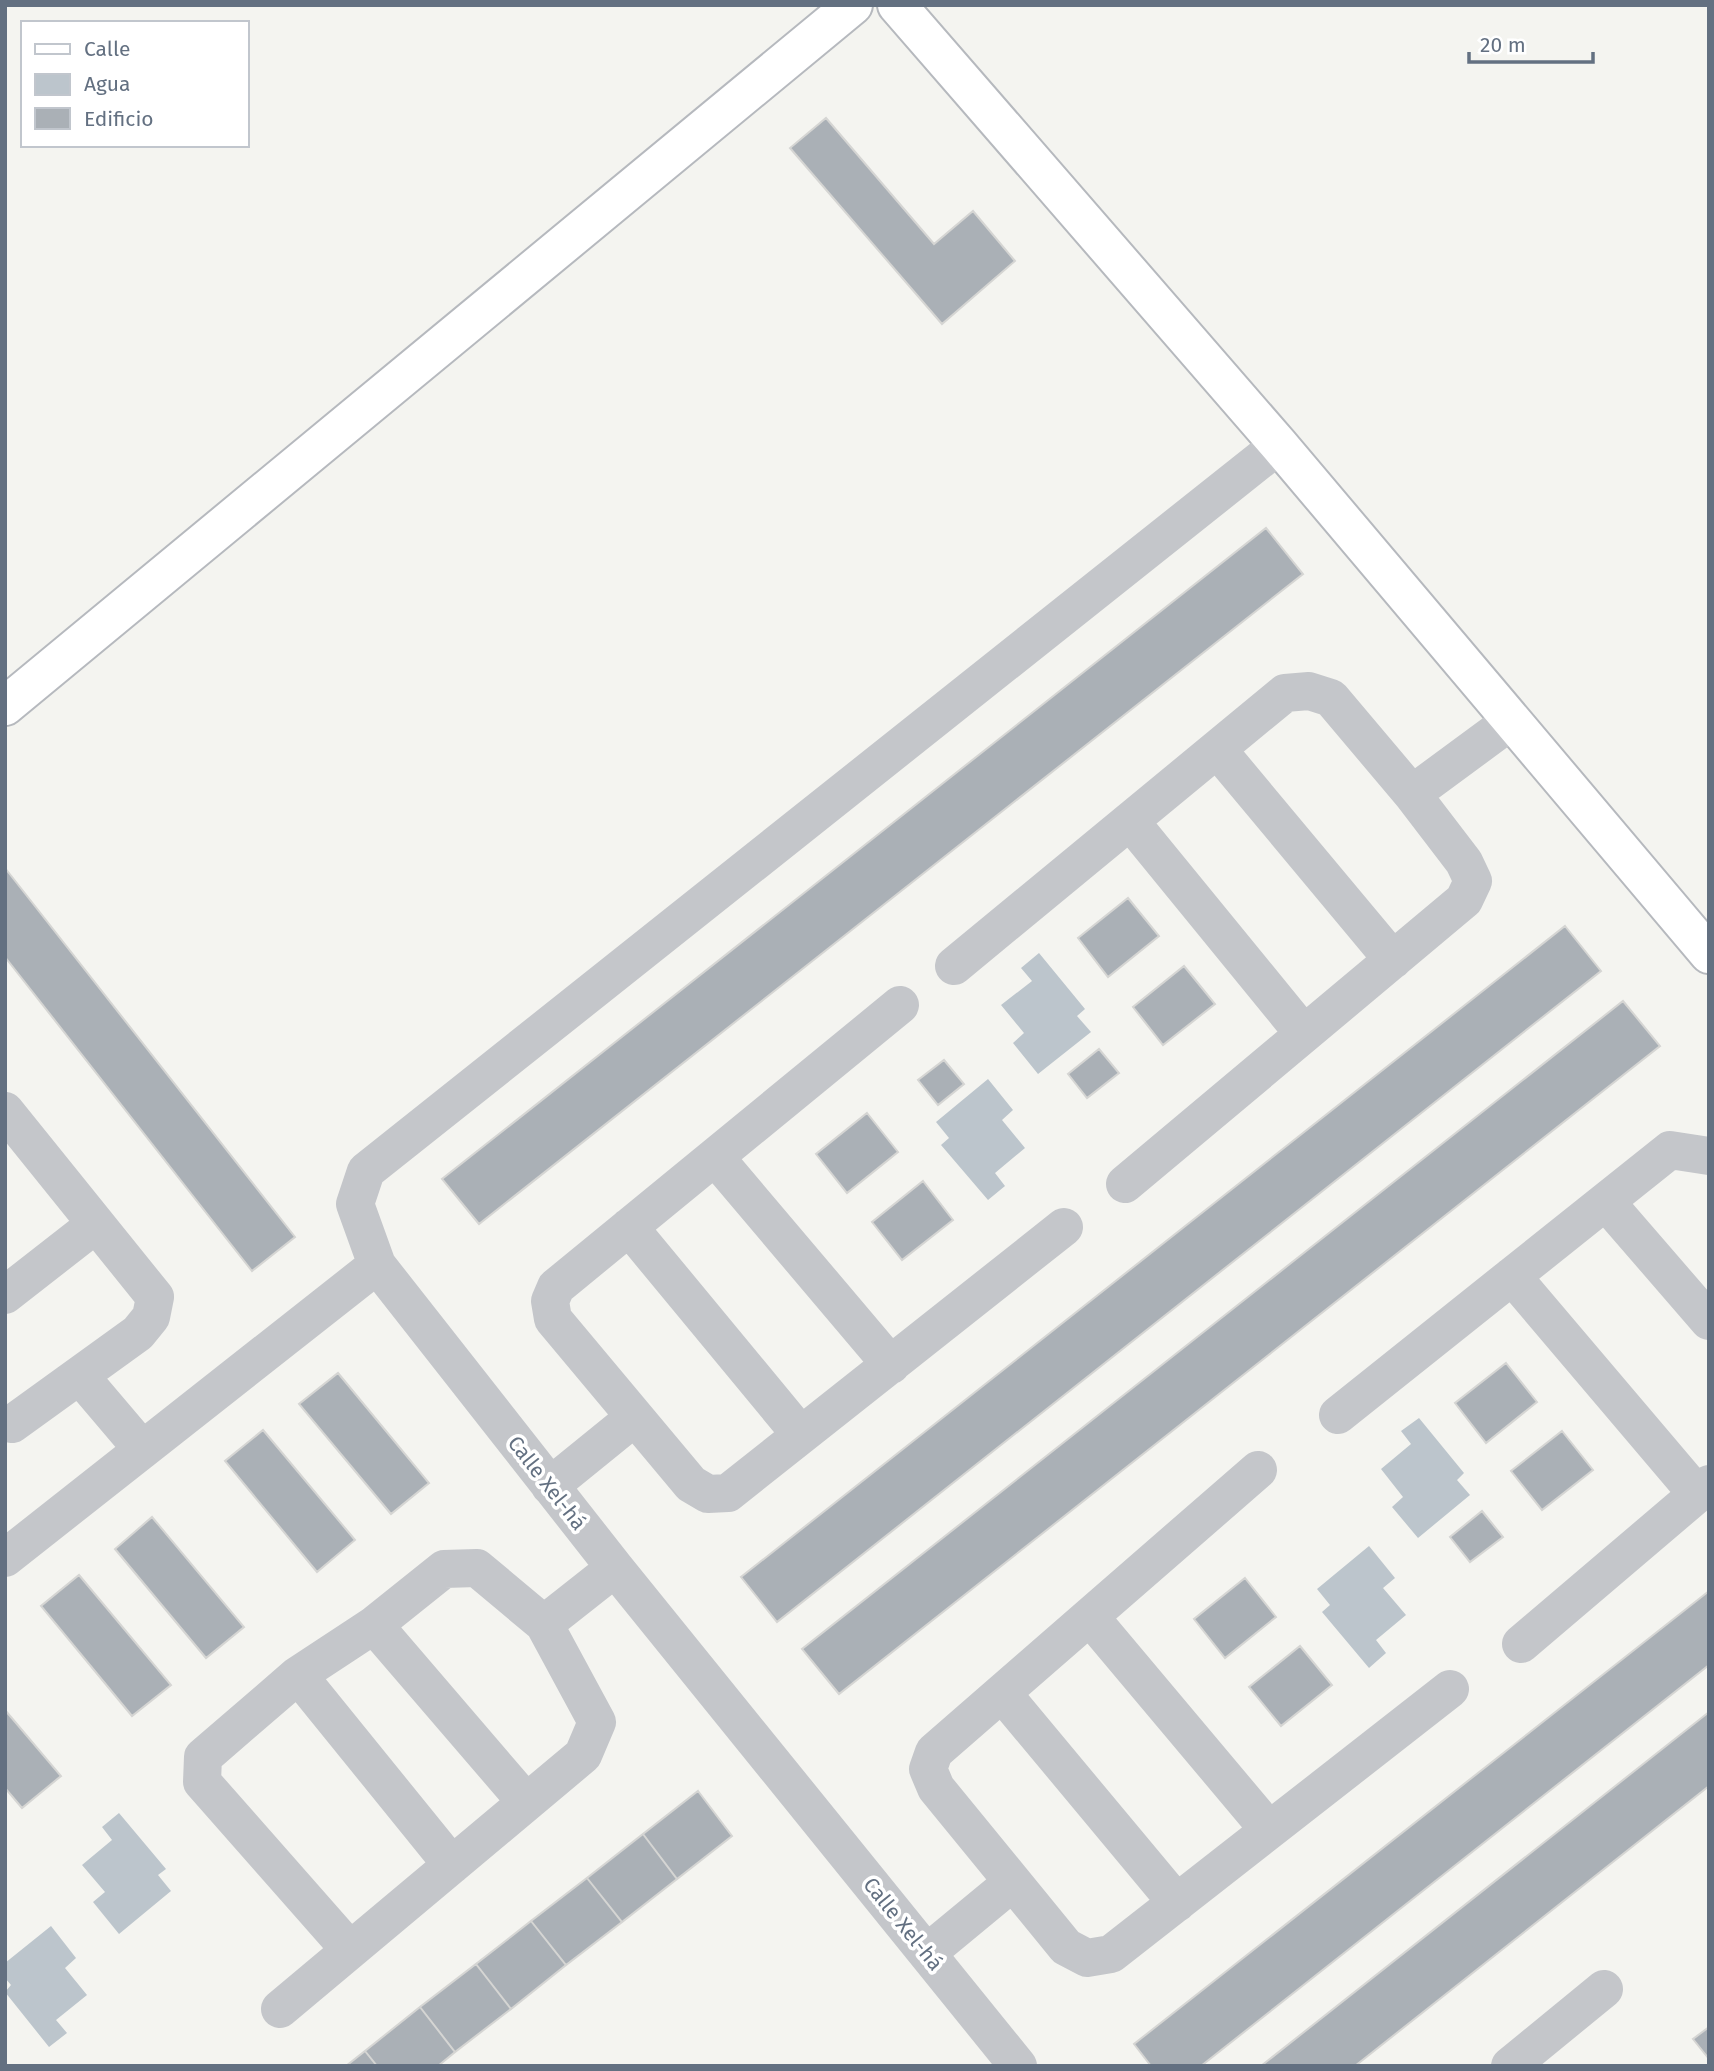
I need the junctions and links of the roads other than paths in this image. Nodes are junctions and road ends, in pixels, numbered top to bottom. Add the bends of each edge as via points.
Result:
1 (853, 5) edge
2 (897, 5) edge
3 (1279, 445) junction
4 (5, 706) edge
5 (1511, 721) junction
6 (1217, 749) junction
7 (1412, 794) junction
8 (1130, 821) junction
9 (1709, 954) edge
10 (1393, 960) junction
11 (954, 966) dead end
12 (900, 1005) dead end
13 (1304, 1034) junction
14 (11, 1129) edge
15 (1709, 1156) edge
16 (715, 1157) junction
17 (1125, 1184) dead end
18 (1606, 1202) junction
19 (96, 1224) junction
20 (629, 1227) junction
21 (1065, 1227) dead end
22 (377, 1265) junction
23 (1512, 1276) junction
24 (5, 1295) edge
25 (1709, 1321) edge
26 (891, 1365) junction
27 (80, 1376) junction
28 (1338, 1415) dead end
29 (635, 1417) junction
30 (12, 1424) dead end
31 (801, 1435) junction
32 (142, 1449) junction
33 (1258, 1470) dead end
34 (550, 1486) junction
35 (1703, 1489) edge
36 (5, 1558) edge
37 (615, 1568) junction
38 (1090, 1617) junction
39 (544, 1624) junction
40 (374, 1625) junction
41 (1521, 1644) dead end
42 (298, 1675) junction
43 (1450, 1689) dead end
44 (1002, 1693) junction
45 (526, 1802) junction
46 (1269, 1830) junction
47 (452, 1865) junction
48 (1013, 1882) junction
49 (1177, 1903) junction
50 (350, 1950) junction
51 (927, 1953) junction
52 (1604, 1989) dead end
53 (280, 2008) dead end
54 (1018, 2066) edge
55 (1510, 2066) edge

1 - 4 main road
2 - 3 main road
3 - 5 main road
3 - 22 street, Calle Xel-há via 366,1171 355,1204
5 - 7 street
5 - 9 main road
6 - 7 street via 1284,693 1310,691 1331,698
6 - 8 street
6 - 10 street
7 - 10 street via 1464,862 1473,881 1464,900
8 - 11 street
8 - 13 street
10 - 13 street
12 - 16 street
13 - 17 street
14 - 19 street
15 - 18 street via 1670,1150
16 - 20 street
16 - 26 street
18 - 23 street
18 - 25 street
19 - 24 street
19 - 27 street via 155,1297 151,1317 138,1332
20 - 29 street via 556,1287 550,1301 553,1319
20 - 31 street
21 - 26 street
22 - 32 street
22 - 34 street, Calle Xel-há
23 - 28 street
23 - 35 street
26 - 31 street
27 - 30 street
27 - 32 street
29 - 31 street via 691,1484 708,1494 728,1493
29 - 34 street
32 - 36 street
33 - 38 street
34 - 37 street, Calle Xel-há
35 - 41 street
37 - 39 street
37 - 51 street, Calle Xel-há
38 - 44 street
38 - 46 street
39 - 40 street via 477,1568 444,1569
39 - 45 street via 597,1722 583,1755
40 - 42 street
40 - 45 street
42 - 47 street
42 - 50 street via 203,1757 202,1782
43 - 46 street
44 - 48 street via 934,1752 928,1769 936,1788
44 - 49 street
45 - 47 street
46 - 49 street
47 - 50 street
48 - 49 street via 1066,1947 1087,1958 1111,1954
48 - 51 street
50 - 53 street
51 - 54 street, Calle Xel-há
52 - 55 street

